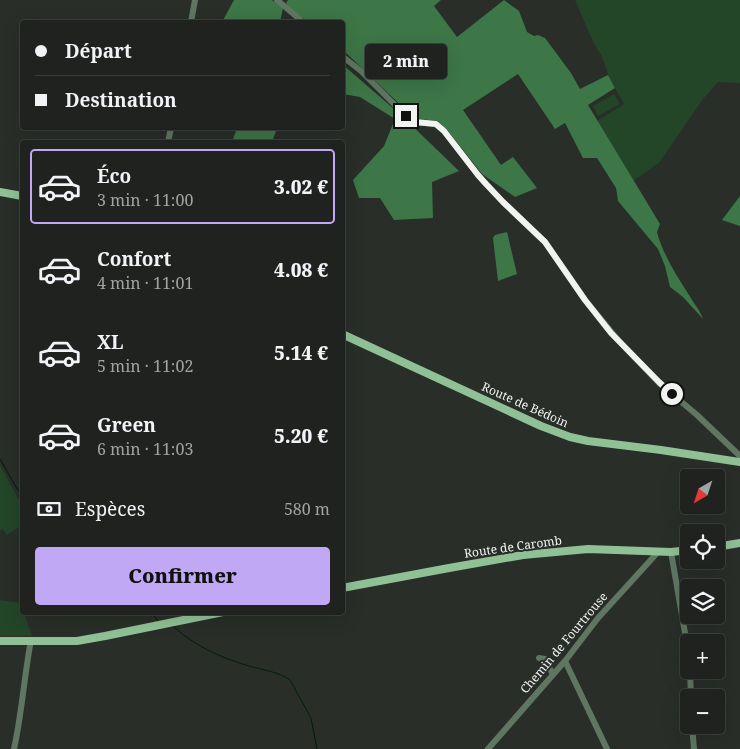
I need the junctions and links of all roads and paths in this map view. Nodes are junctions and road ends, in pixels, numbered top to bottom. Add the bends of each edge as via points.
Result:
1 (195, 0) edge
2 (279, 1) edge
3 (191, 20) edge
4 (301, 20) edge
5 (345, 58) edge
6 (0, 192) edge
7 (20, 196) edge
8 (345, 335) edge
9 (740, 456) edge
10 (740, 462) edge
11 (740, 543) edge
12 (725, 546) edge
13 (680, 551) edge
14 (658, 552) junction
15 (671, 552) junction
16 (345, 587) edge
17 (200, 615) edge
18 (685, 634) edge
19 (31, 640) junction
20 (0, 641) edge
21 (539, 658) dead end
22 (565, 661) junction
23 (553, 675) junction
24 (693, 734) edge
25 (14, 749) edge
26 (488, 749) edge
27 (607, 749) edge
28 (694, 749) edge

1 - 3 street
2 - 4 street
5 - 9 street via 406,116 415,122 436,124 444,131 482,180 545,242 585,300 618,340
6 - 7 main road
8 - 10 main road, Route de Bédoin via 570,437
11 - 12 main road
13 - 15 main road, Route de Caromb
14 - 15 main road, Route de Caromb
14 - 16 main road, Route de Caromb via 588,549 523,555
14 - 22 street, Chemin de Fourtrouse via 598,618
15 - 18 street
17 - 19 main road via 105,636
19 - 20 main road
19 - 25 street
21 - 23 street via 545,659
22 - 23 street, Chemin de Fourtrouse
22 - 27 street
23 - 26 street, Chemin de Fourtrouse
24 - 28 street

